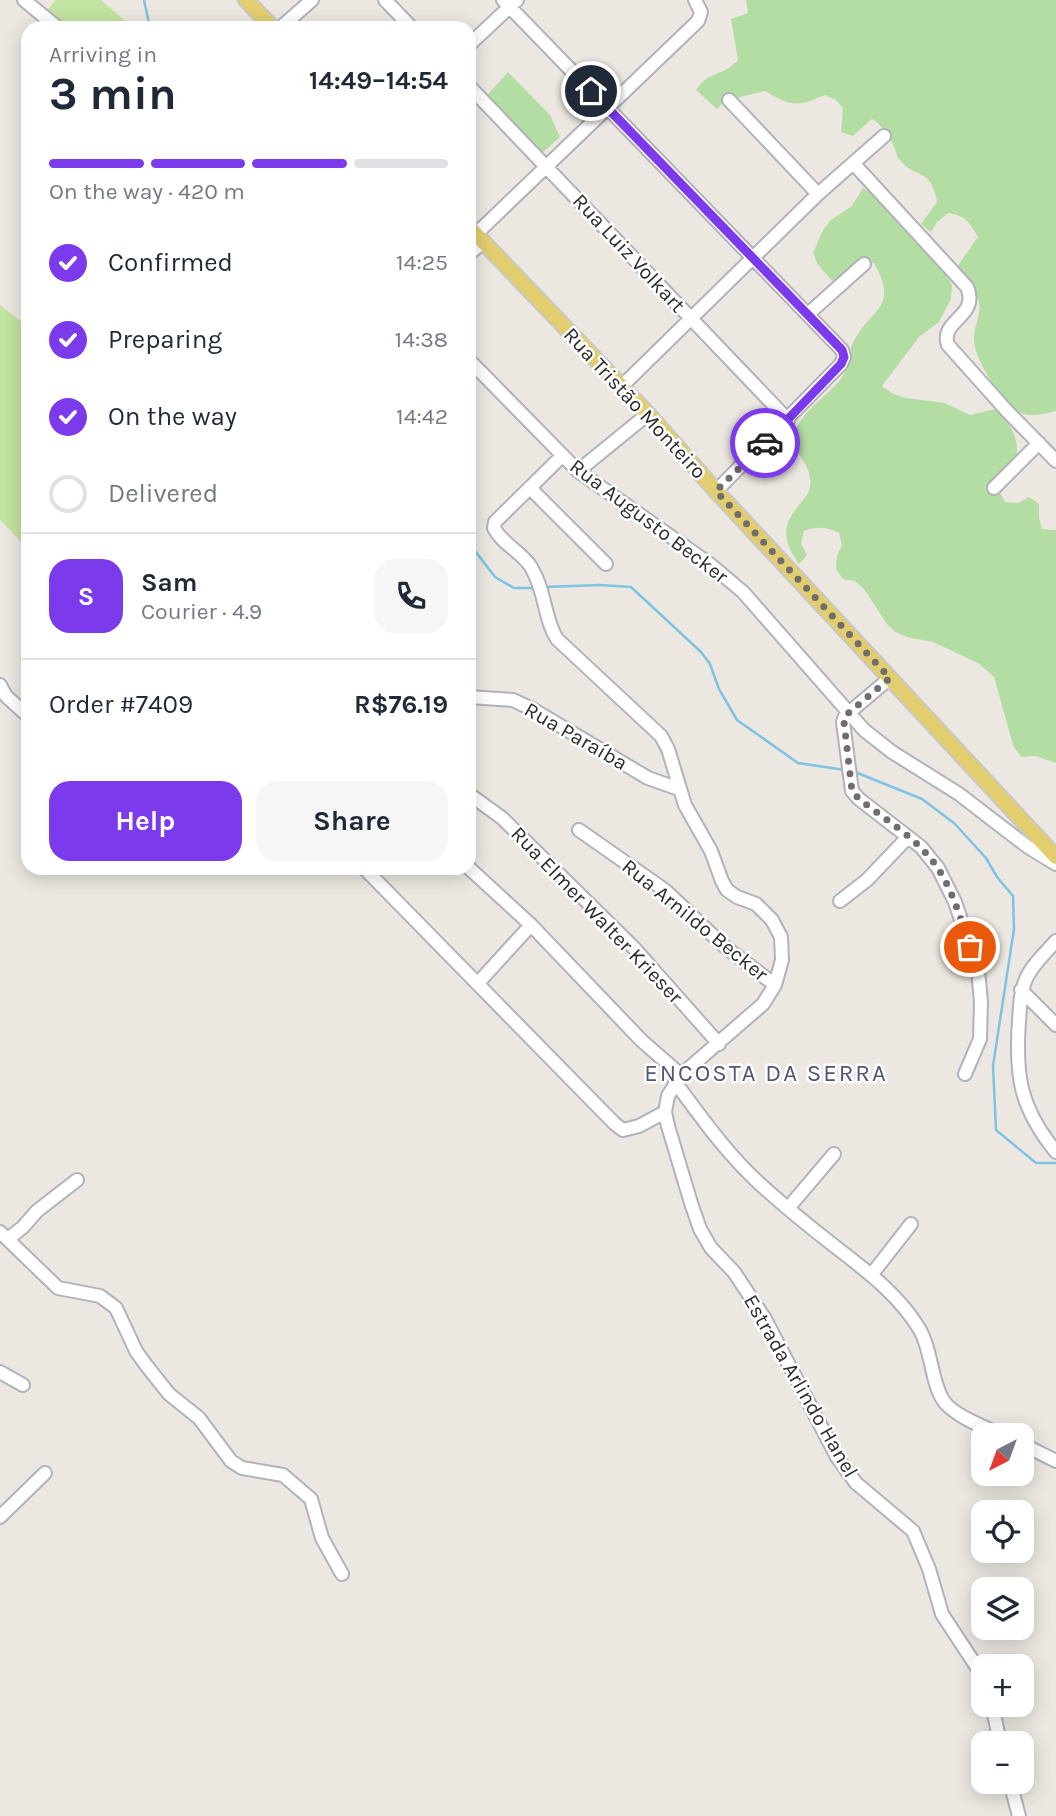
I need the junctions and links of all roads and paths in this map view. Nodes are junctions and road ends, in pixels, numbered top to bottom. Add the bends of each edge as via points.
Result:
1 (24, 0) edge
2 (246, 0) edge
3 (312, 0) edge
4 (385, 0) edge
5 (695, 0) edge
6 (510, 2) edge
7 (50, 21) edge
8 (266, 21) edge
9 (288, 21) edge
10 (405, 21) edge
11 (476, 38) edge
12 (476, 93) edge
13 (729, 100) dead end
14 (607, 108) junction
15 (884, 136) dead end
16 (854, 164) junction
17 (548, 167) junction
18 (818, 194) junction
19 (476, 235) edge
20 (752, 258) junction
21 (864, 264) dead end
22 (808, 314) junction
23 (691, 319) junction
24 (476, 367) edge
25 (622, 386) junction
26 (648, 414) junction
27 (788, 420) junction
28 (1039, 443) junction
29 (562, 456) junction
30 (1056, 461) edge
31 (578, 471) junction
32 (530, 488) junction
33 (993, 488) dead end
34 (716, 491) junction
35 (606, 564) dead end
36 (890, 678) junction
37 (0, 685) edge
38 (476, 697) edge
39 (21, 710) edge
40 (849, 713) junction
41 (679, 789) junction
42 (476, 799) edge
43 (579, 830) dead end
44 (908, 837) junction
45 (1056, 857) edge
46 (1056, 864) edge
47 (476, 874) edge
48 (371, 875) edge
49 (840, 901) dead end
50 (531, 925) junction
51 (1056, 941) edge
52 (478, 983) junction
53 (775, 985) junction
54 (1021, 990) junction
55 (1056, 1025) edge
56 (719, 1044) junction
57 (965, 1073) dead end
58 (678, 1078) junction
59 (665, 1112) junction
60 (1056, 1152) edge
61 (834, 1154) dead end
62 (77, 1180) dead end
63 (789, 1208) junction
64 (911, 1224) dead end
65 (4, 1235) edge
66 (872, 1274) junction
67 (0, 1372) edge
68 (23, 1385) dead end
69 (978, 1423) edge
70 (1034, 1450) edge
71 (1056, 1461) edge
72 (45, 1473) dead end
73 (0, 1517) edge
74 (342, 1574) dead end
75 (971, 1658) edge
76 (1013, 1794) edge
77 (1019, 1816) edge

1 - 7 street
2 - 8 main road
3 - 9 street
4 - 10 street
5 - 14 street via 701,12 698,21
6 - 11 street
6 - 14 street
12 - 17 street, Rua Luiz Volkart
13 - 18 street
14 - 17 street
14 - 20 street
15 - 16 street
16 - 18 street
16 - 28 street via 967,287 971,302 947,331 948,345
17 - 19 street
17 - 23 street, Rua Luiz Volkart
18 - 20 street
19 - 25 main road, Rua Tristão Monteiro
20 - 22 street
20 - 23 street
21 - 22 street
22 - 27 street via 844,357
23 - 25 street
23 - 27 street, Rua Luiz Volkart
24 - 29 street, Rua Augusto Becker
25 - 26 main road, Rua Tristão Monteiro
26 - 31 street
26 - 34 main road, Rua Tristão Monteiro
27 - 34 street
28 - 30 street
28 - 33 street
29 - 31 street, Rua Augusto Becker
29 - 32 street
31 - 40 street, Rua Augusto Becker via 743,592
32 - 35 street
32 - 41 street via 494,528 525,559 543,591 557,639 661,736
34 - 36 main road, Rua Tristão Monteiro
36 - 40 street
36 - 45 main road, Rua Tristão Monteiro
37 - 39 street
38 - 41 street, Rua Paraíba via 513,700 648,778
40 - 44 street via 844,722 852,791
40 - 46 street, Rua Augusto Becker via 892,752 960,794
41 - 53 street via 727,890 756,904 781,937 782,960
42 - 56 street, Rua Elmer Walter Krieser via 502,818 624,939
43 - 53 street, Rua Arnildo Becker via 666,891 724,946
44 - 49 street
44 - 57 street via 937,868 955,902 978,970 980,1039
47 - 50 street
48 - 52 street
50 - 52 street
50 - 58 street
51 - 54 street
52 - 59 street via 623,1130
53 - 56 street via 763,1004
54 - 55 street
54 - 60 street via 1017,1051 1021,1089
56 - 58 street
58 - 59 street
58 - 63 street via 739,1163
59 - 75 street, Estrada Arlindo Hanel via 700,1229 765,1319 837,1457 856,1483 913,1531 942,1614
61 - 63 street
62 - 65 street via 23,1227
63 - 66 street
64 - 66 street
65 - 74 street via 58,1289 100,1296 116,1308 146,1365 169,1394 199,1418 230,1461 283,1475 311,1499 322,1538
66 - 69 street via 920,1330 943,1401
67 - 68 street
70 - 71 street
72 - 73 street
76 - 77 street

